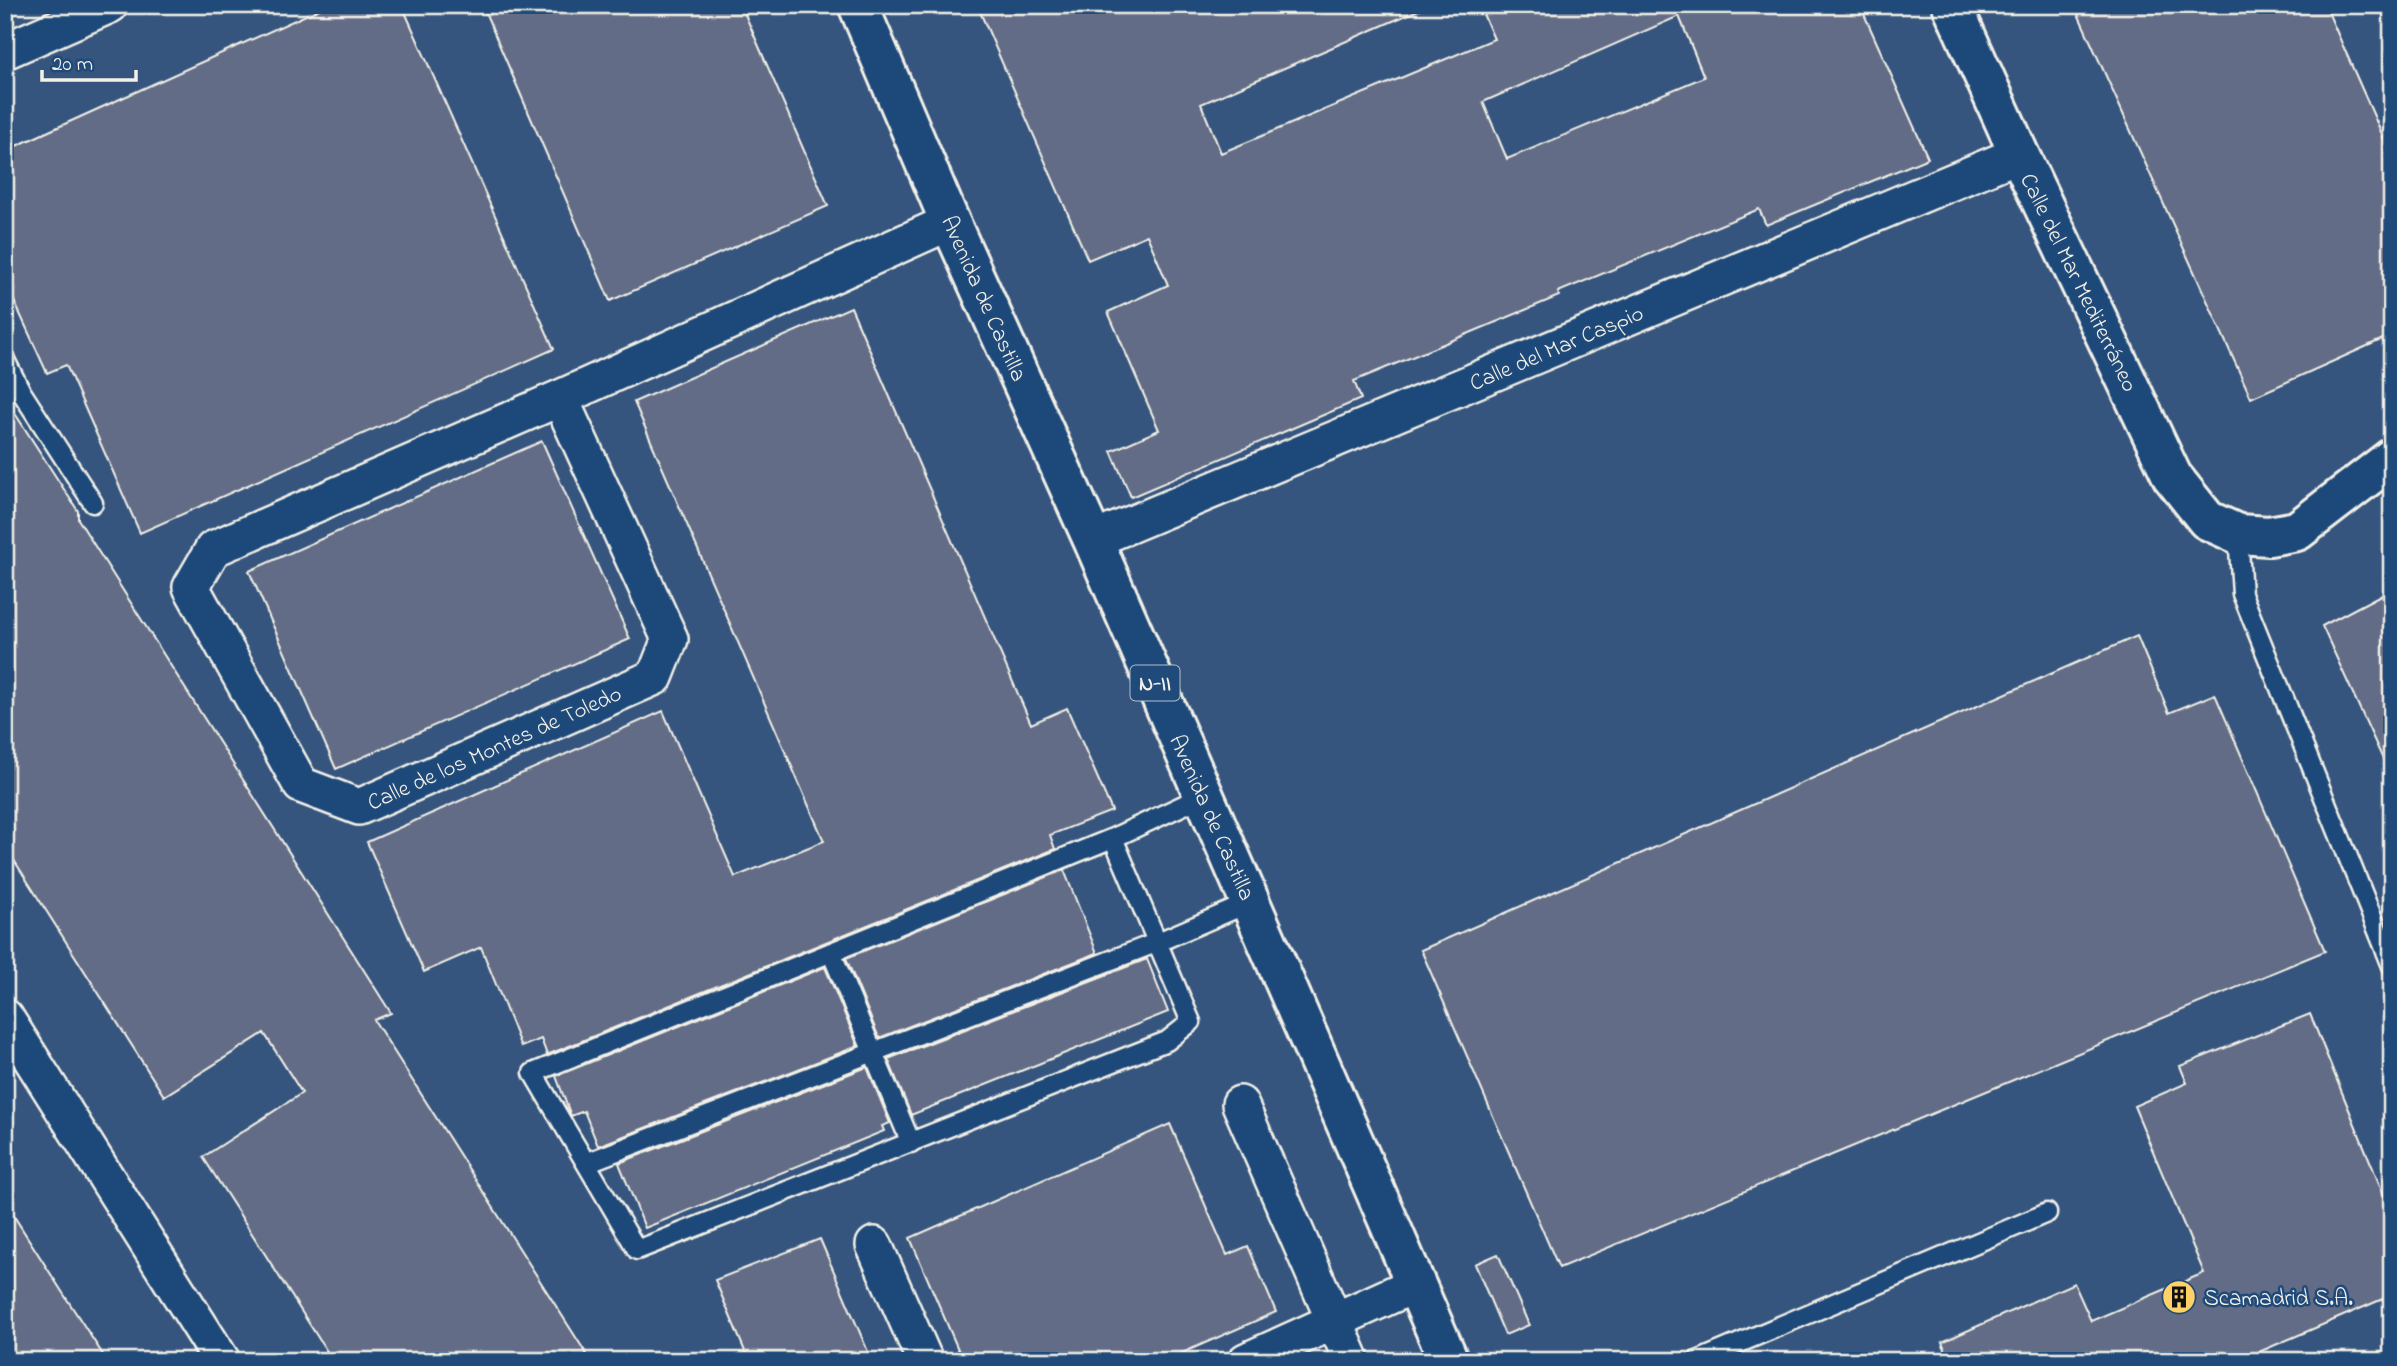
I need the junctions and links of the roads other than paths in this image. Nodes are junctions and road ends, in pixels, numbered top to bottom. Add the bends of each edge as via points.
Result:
1 (110, 5) edge
2 (858, 5) edge
3 (1952, 5) edge
4 (5, 51) edge
5 (2018, 154) junction
6 (950, 222) junction
7 (5, 360) edge
8 (560, 398) junction
9 (2392, 458) edge
10 (93, 503) dead end
11 (2238, 534) junction
12 (1093, 540) junction
13 (1203, 796) junction
14 (1113, 838) junction
15 (1251, 902) junction
16 (1158, 942) junction
17 (831, 952) junction
18 (2392, 966) edge
19 (5, 1017) edge
20 (872, 1052) junction
21 (1240, 1104) dead end
22 (911, 1143) junction
23 (586, 1163) junction
24 (2047, 1213) dead end
25 (874, 1245) dead end
26 (1416, 1284) junction
27 (1334, 1319) junction
28 (222, 1361) edge
29 (925, 1361) edge
30 (1246, 1361) edge
31 (1352, 1361) edge
32 (1449, 1361) edge
33 (1697, 1361) edge

1 - 4 street
2 - 6 main road, Avenida de Castilla / N-II
3 - 5 main road, Calle del Mar Mediterráneo
5 - 11 main road, Calle del Mar Mediterráneo via 2172,476 2207,520
5 - 12 street, Calle del Mar Caspio
6 - 8 street, Calle de los Montes de Toledo
6 - 12 main road, Avenida de Castilla / N-II
7 - 10 lane
8 - 8 street, Calle de los Montes de Toledo via 213,549 191,587 301,785 359,807 655,677 670,639
9 - 11 main road via 2297,531 2269,536
11 - 18 lane via 2242,594
12 - 13 main road, Avenida de Castilla / N-II
13 - 14 lane
13 - 15 main road, Avenida de Castilla / N-II
14 - 16 lane
14 - 17 lane
15 - 16 lane
15 - 26 main road, Avenida de Castilla / N-II
16 - 20 lane
16 - 22 lane via 1191,1023 1167,1041
17 - 20 lane
17 - 23 lane via 533,1073
19 - 28 street
20 - 22 lane
20 - 23 lane
21 - 27 street
22 - 23 lane via 637,1250
24 - 33 lane
25 - 29 street
26 - 27 street
26 - 32 main road, Avenida de Castilla / N-II
27 - 30 street
27 - 31 street

